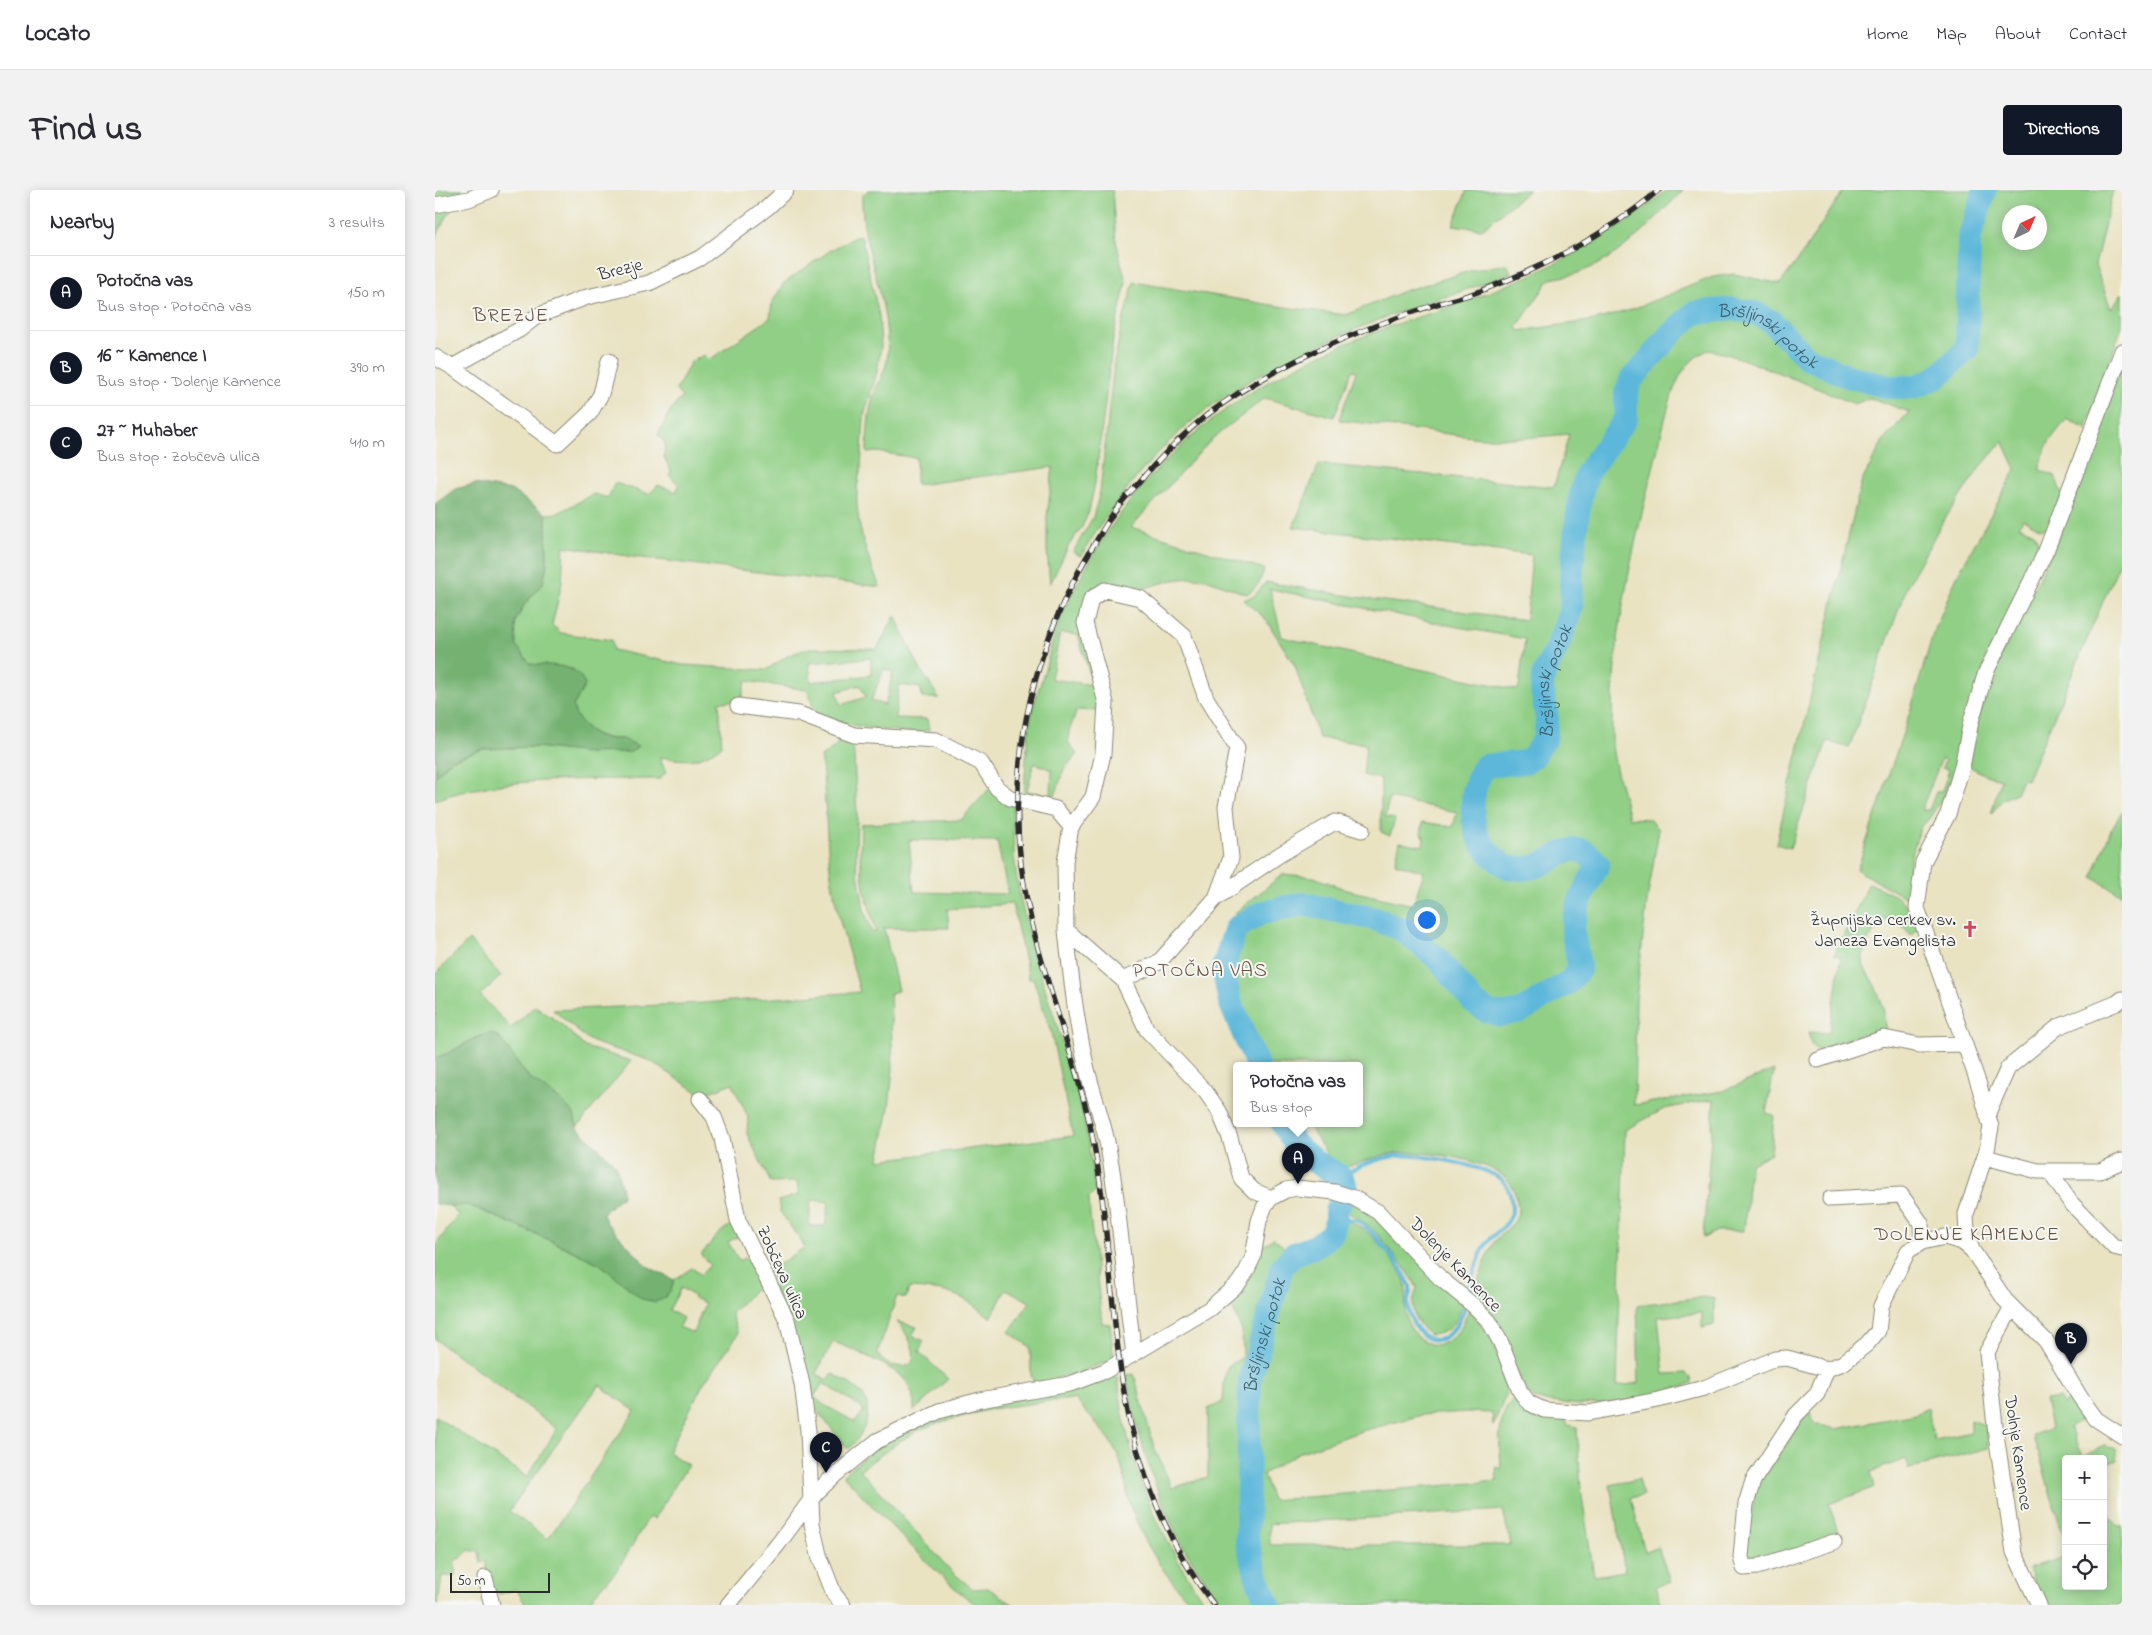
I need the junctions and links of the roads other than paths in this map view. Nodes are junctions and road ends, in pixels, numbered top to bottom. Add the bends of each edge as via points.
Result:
1 (491, 190) edge
2 (786, 190) edge
3 (435, 205) edge
4 (2122, 351) edge
5 (435, 357) edge
6 (609, 361) dead end
7 (452, 367) junction
8 (739, 706) dead end
9 (1071, 827) junction
10 (1362, 830) dead end
11 (1215, 898) junction
12 (1066, 930) junction
13 (1123, 980) junction
14 (2122, 999) edge
15 (1965, 1044) junction
16 (1818, 1060) dead end
17 (700, 1099) dead end
18 (1987, 1115) junction
19 (1985, 1157) junction
20 (2122, 1161) edge
21 (2049, 1171) junction
22 (1271, 1198) junction
23 (1830, 1199) dead end
24 (1966, 1214) junction
25 (1945, 1238) junction
26 (1922, 1242) junction
27 (2122, 1249) edge
28 (1972, 1250) junction
29 (2012, 1307) junction
30 (1134, 1354) junction
31 (1827, 1369) junction
32 (2122, 1436) edge
33 (813, 1498) junction
34 (1834, 1542) dead end
35 (485, 1578) dead end
36 (492, 1605) edge
37 (728, 1605) edge
38 (843, 1605) edge
39 (2039, 1605) edge

1 - 3 street via 469,199
2 - 7 street, Brezje via 700,258 649,283 587,296 537,316 519,330
4 - 15 street via 2046,551 1987,672 1948,814 1923,862 1917,908
5 - 7 street
6 - 7 street via 601,394 590,413 557,444
8 - 9 street via 799,714 854,735 936,740 981,763 997,788 1010,798 1055,809
9 - 11 street via 1093,796 1103,754 1106,703 1085,623 1091,599 1105,590 1140,598 1184,636 1206,698 1237,748 1226,806 1231,858
9 - 12 street via 1065,862
10 - 11 street via 1335,822
11 - 13 street via 1159,962
12 - 13 street
12 - 30 street via 1073,1000 1107,1142
13 - 22 street via 1147,1030 1205,1091 1219,1111 1241,1178 1254,1191
14 - 18 street via 2057,1027 2007,1068
15 - 16 street via 1919,1045 1884,1038
15 - 18 street
17 - 33 street, Zobčeva ulica via 714,1117 722,1138 738,1220 787,1320 802,1384
18 - 19 street via 1991,1128
19 - 21 street
19 - 24 street
20 - 21 street via 2099,1171
21 - 27 street via 2071,1203 2114,1247
22 - 30 street via 1259,1221 1253,1257 1238,1284 1209,1309
22 - 31 street, Dolenje Kamence via 1279,1192 1297,1188 1335,1192 1354,1198 1378,1212 1440,1278 1489,1321 1520,1391 1529,1403 1544,1410 1587,1413 1658,1400 1704,1388 1775,1359 1787,1358
23 - 26 street via 1901,1195 1921,1223
24 - 25 street
24 - 28 street
25 - 26 street
25 - 28 street via 1962,1242
26 - 31 street via 1907,1251 1900,1264 1881,1306 1878,1331 1843,1363
28 - 29 street
29 - 32 street via 2046,1341 2096,1419
29 - 39 street, Dolnje Kamence via 1987,1352 2014,1552
30 - 33 street via 1105,1371 1070,1384 939,1411 877,1441 835,1474
31 - 34 street via 1817,1394 1796,1416 1753,1481 1745,1504 1741,1557 1744,1568 1757,1567
33 - 37 street
33 - 38 street, Zobčeva ulica via 813,1524 819,1555 834,1594
35 - 36 street

